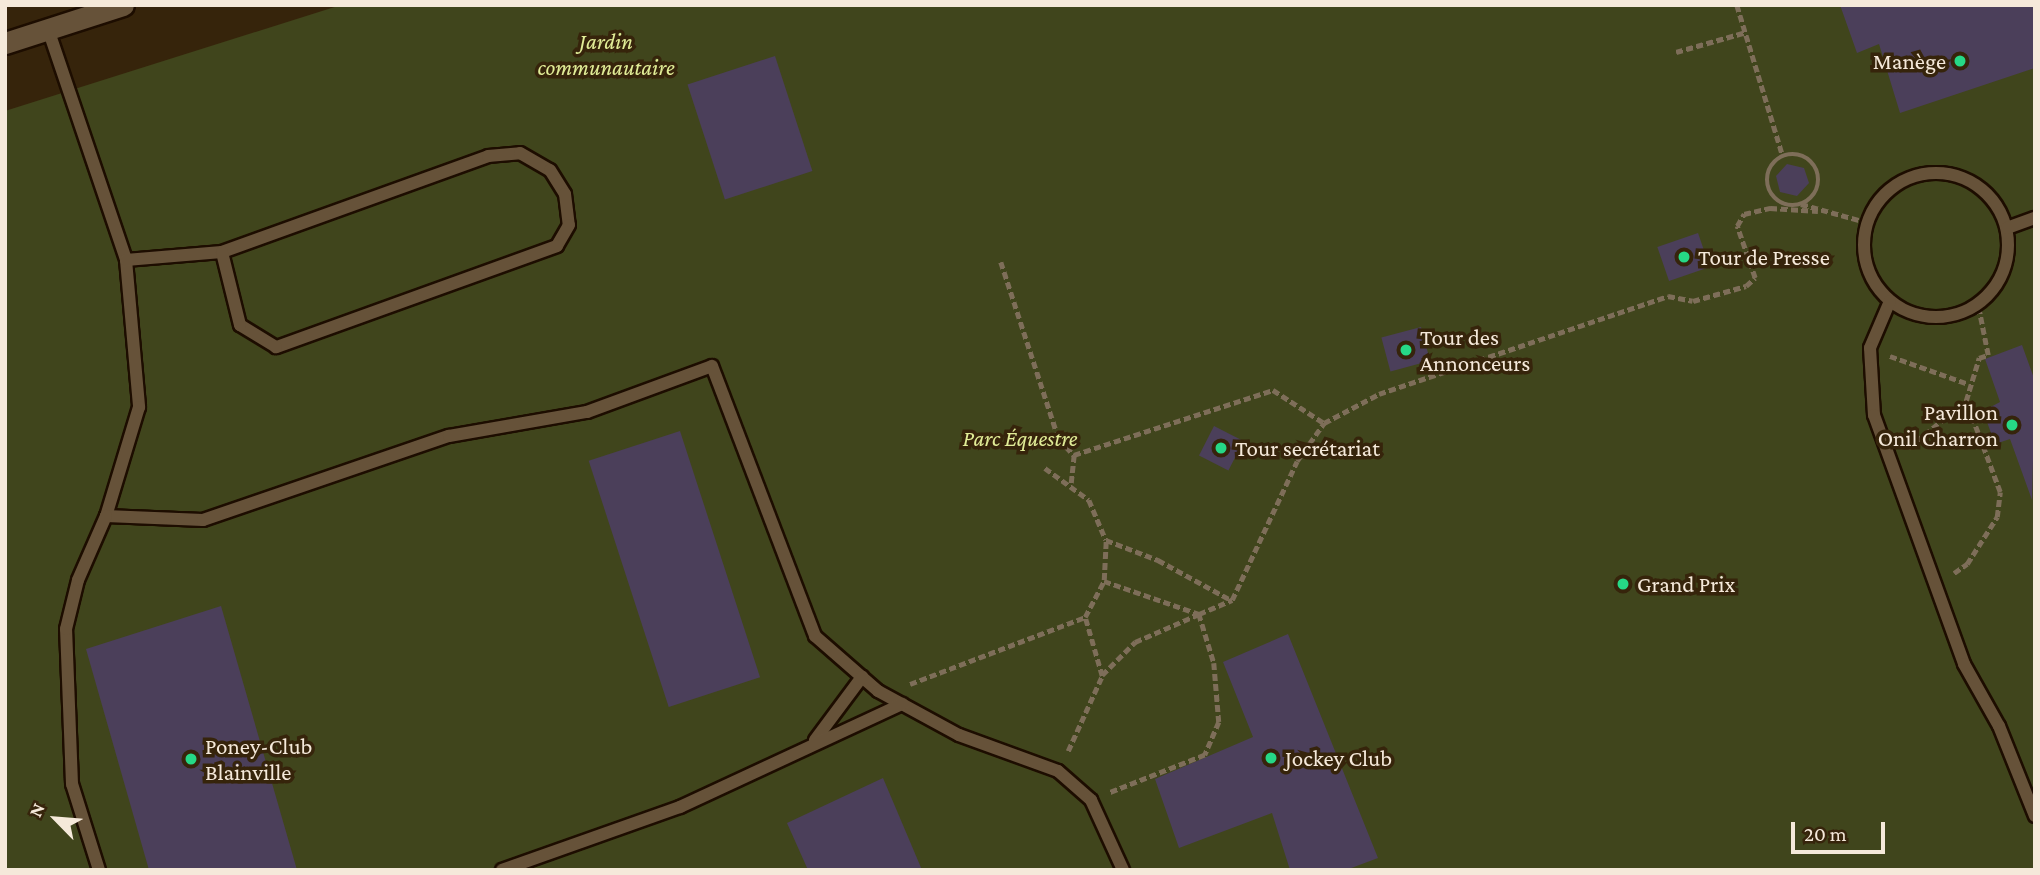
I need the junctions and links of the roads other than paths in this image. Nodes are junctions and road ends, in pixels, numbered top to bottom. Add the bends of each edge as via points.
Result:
1 (122, 5) edge
2 (48, 29) junction
3 (5, 43) edge
4 (2035, 218) edge
5 (2007, 228) junction
6 (222, 252) junction
7 (126, 260) junction
8 (1889, 301) junction
9 (106, 516) junction
10 (862, 677) junction
11 (902, 704) junction
12 (815, 740) junction
13 (2035, 816) edge
14 (99, 870) edge
15 (502, 870) edge
16 (1123, 870) edge

1 - 2 street
2 - 3 street
2 - 7 lane
4 - 5 lane
5 - 8 lane via 2004,271 1978,304 1933,318
5 - 8 lane via 1983,188 1939,172 1894,185 1866,222 1866,265
6 - 6 lane via 488,156 520,153 550,170 565,194 569,226 557,246 276,347 240,325
6 - 7 lane
7 - 9 lane via 139,407
8 - 13 lane via 1870,348 1874,415 1964,664 1998,726
9 - 10 lane via 203,520 449,436 587,412 712,366 815,636
9 - 14 lane via 78,580 66,629 72,784
10 - 11 lane
10 - 12 lane
11 - 12 lane
11 - 16 lane via 959,735 1058,771 1091,800
12 - 15 lane via 680,807

